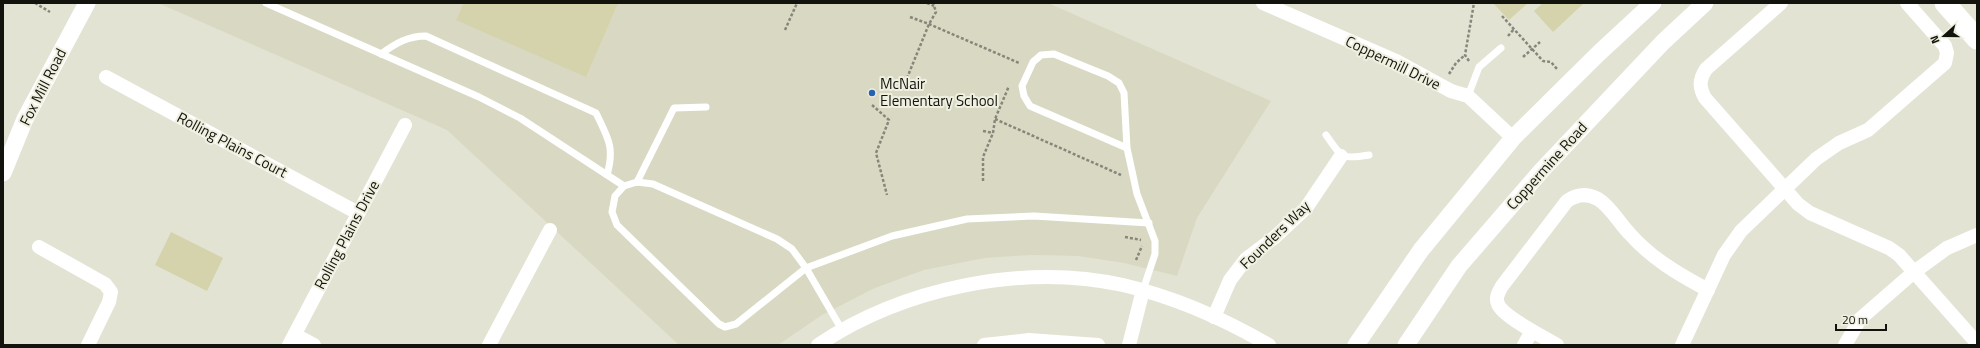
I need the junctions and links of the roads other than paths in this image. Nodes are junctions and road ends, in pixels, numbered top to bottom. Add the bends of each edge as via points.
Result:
1 (86, 3) edge
2 (266, 3) edge
3 (1263, 3) edge
4 (1653, 3) edge
5 (1705, 3) edge
6 (1781, 3) edge
7 (1907, 3) edge
8 (1945, 3) edge
9 (1977, 39) edge
10 (1502, 48) dead end
11 (381, 54) junction
12 (106, 77) dead end
13 (1468, 96) junction
14 (706, 106) dead end
15 (405, 125) dead end
16 (1326, 135) dead end
17 (1513, 138) junction
18 (1127, 148) junction
19 (1369, 155) dead end
20 (1341, 156) junction
21 (3, 173) edge
22 (607, 175) junction
23 (637, 182) junction
24 (624, 186) junction
25 (1785, 188) junction
26 (358, 213) junction
27 (1149, 223) junction
28 (550, 230) dead end
29 (1977, 235) edge
30 (39, 247) dead end
31 (806, 268) junction
32 (1914, 272) junction
33 (1143, 290) junction
34 (1708, 290) junction
35 (1214, 317) junction
36 (842, 330) junction
37 (1532, 331) junction
38 (292, 340) edge
39 (1977, 343) edge
40 (88, 345) edge
41 (314, 345) edge
42 (489, 345) edge
43 (818, 345) edge
44 (984, 345) edge
45 (1098, 345) edge
46 (1129, 345) edge
47 (1269, 345) edge
48 (1356, 345) edge
49 (1406, 345) edge
50 (1524, 345) edge
51 (1557, 345) edge
52 (1682, 345) edge
53 (1845, 345) edge

1 - 21 street, Fox Mill Road via 26,119
2 - 11 lane
3 - 13 street, Coppermill Drive via 1396,61 1443,87
4 - 17 street via 1599,52
5 - 49 street, Coppermine Road via 1663,42 1542,170 1459,266
6 - 25 street via 1706,69 1700,78 1705,98
7 - 25 street via 1945,46 1945,63 1868,130 1833,147
8 - 9 main road
10 - 13 lane via 1479,67
11 - 22 lane via 520,118
11 - 22 lane via 399,41 426,36 596,113 609,141 612,158
12 - 26 street, Rolling Plains Court
13 - 17 street, Coppermill Drive
14 - 23 lane via 674,108
15 - 26 street, Rolling Plains Drive
16 - 20 lane
17 - 48 street via 1421,250
18 - 18 lane via 1124,93 1119,83 1054,54 1041,56 1033,62 1022,86 1030,106
18 - 27 lane via 1137,194
19 - 20 lane via 1351,158
20 - 35 street, Founders Way via 1306,208 1275,237 1246,259 1230,280
22 - 24 lane
23 - 24 lane
23 - 31 lane via 653,184 777,239 792,249
24 - 31 lane via 615,196 612,212 617,225 719,324 726,327 736,324
25 - 32 street via 1798,204 1810,213 1889,248
25 - 34 street via 1741,231 1724,255
26 - 38 street, Rolling Plains Drive
27 - 31 lane via 1034,216 967,219 892,236
27 - 33 lane via 1155,241 1155,254
28 - 42 street
29 - 32 street via 1947,248
30 - 40 street via 105,284 111,292 109,302
31 - 36 lane
32 - 39 street
32 - 53 street via 1860,319
33 - 35 street
33 - 36 street via 1104,282 1066,279 989,281 920,296
33 - 46 street
34 - 37 street via 1650,255 1599,200 1587,195 1576,195 1567,201 1498,294 1497,303 1503,312
34 - 52 street
35 - 47 street
36 - 43 street
37 - 50 street
37 - 51 street
38 - 41 street
44 - 45 street via 1029,340

